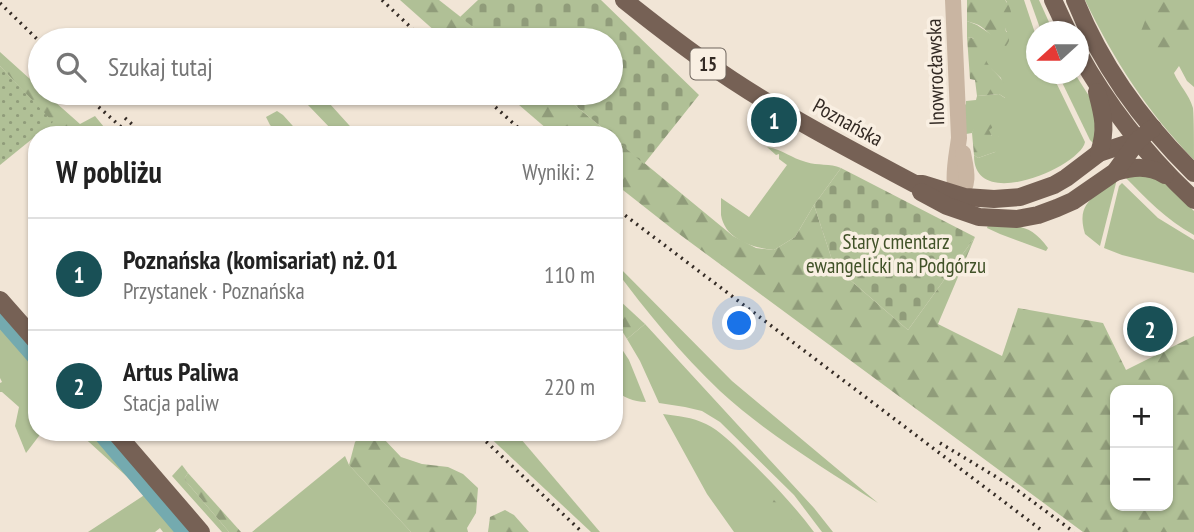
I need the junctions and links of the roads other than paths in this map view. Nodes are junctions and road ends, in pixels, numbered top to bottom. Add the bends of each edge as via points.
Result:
1 (624, 0) edge
2 (953, 0) edge
3 (1053, 0) edge
4 (1075, 0) edge
5 (1063, 21) edge
6 (1089, 71) edge
7 (1089, 72) edge
8 (1153, 128) junction
9 (1138, 140) junction
10 (1099, 153) junction
11 (961, 163) junction
12 (1115, 172) junction
13 (1194, 173) edge
14 (1171, 178) junction
15 (919, 184) junction
16 (1009, 199) junction
17 (1194, 200) edge
18 (956, 202) junction
19 (0, 300) edge
20 (28, 332) edge
21 (123, 441) edge
22 (201, 532) edge

1 - 15 main road, Poznańska / 15 via 732,80 838,143
2 - 11 street, Inowrocławska
3 - 5 main road
4 - 8 main road via 1108,65
6 - 9 main road
7 - 10 main road via 1104,129
8 - 9 main road, Poznańska / 15
8 - 13 main road
9 - 10 main road, Poznańska / 15
9 - 12 main road, Poznańska / 15
9 - 14 main road, Poznańska / 15
10 - 16 main road, Poznańska / 15 via 1054,185
11 - 15 street via 937,182
11 - 16 street via 977,186
11 - 18 street, Inowrocławska
12 - 14 main road, Poznańska / 15 via 1141,167
12 - 18 main road, Poznańska / 15 via 1073,201 1017,219 973,216
14 - 17 main road, Poznańska / 15
15 - 18 main road, Poznańska / 15 via 922,193
16 - 18 main road, Poznańska / 15
19 - 20 main road
21 - 22 main road

